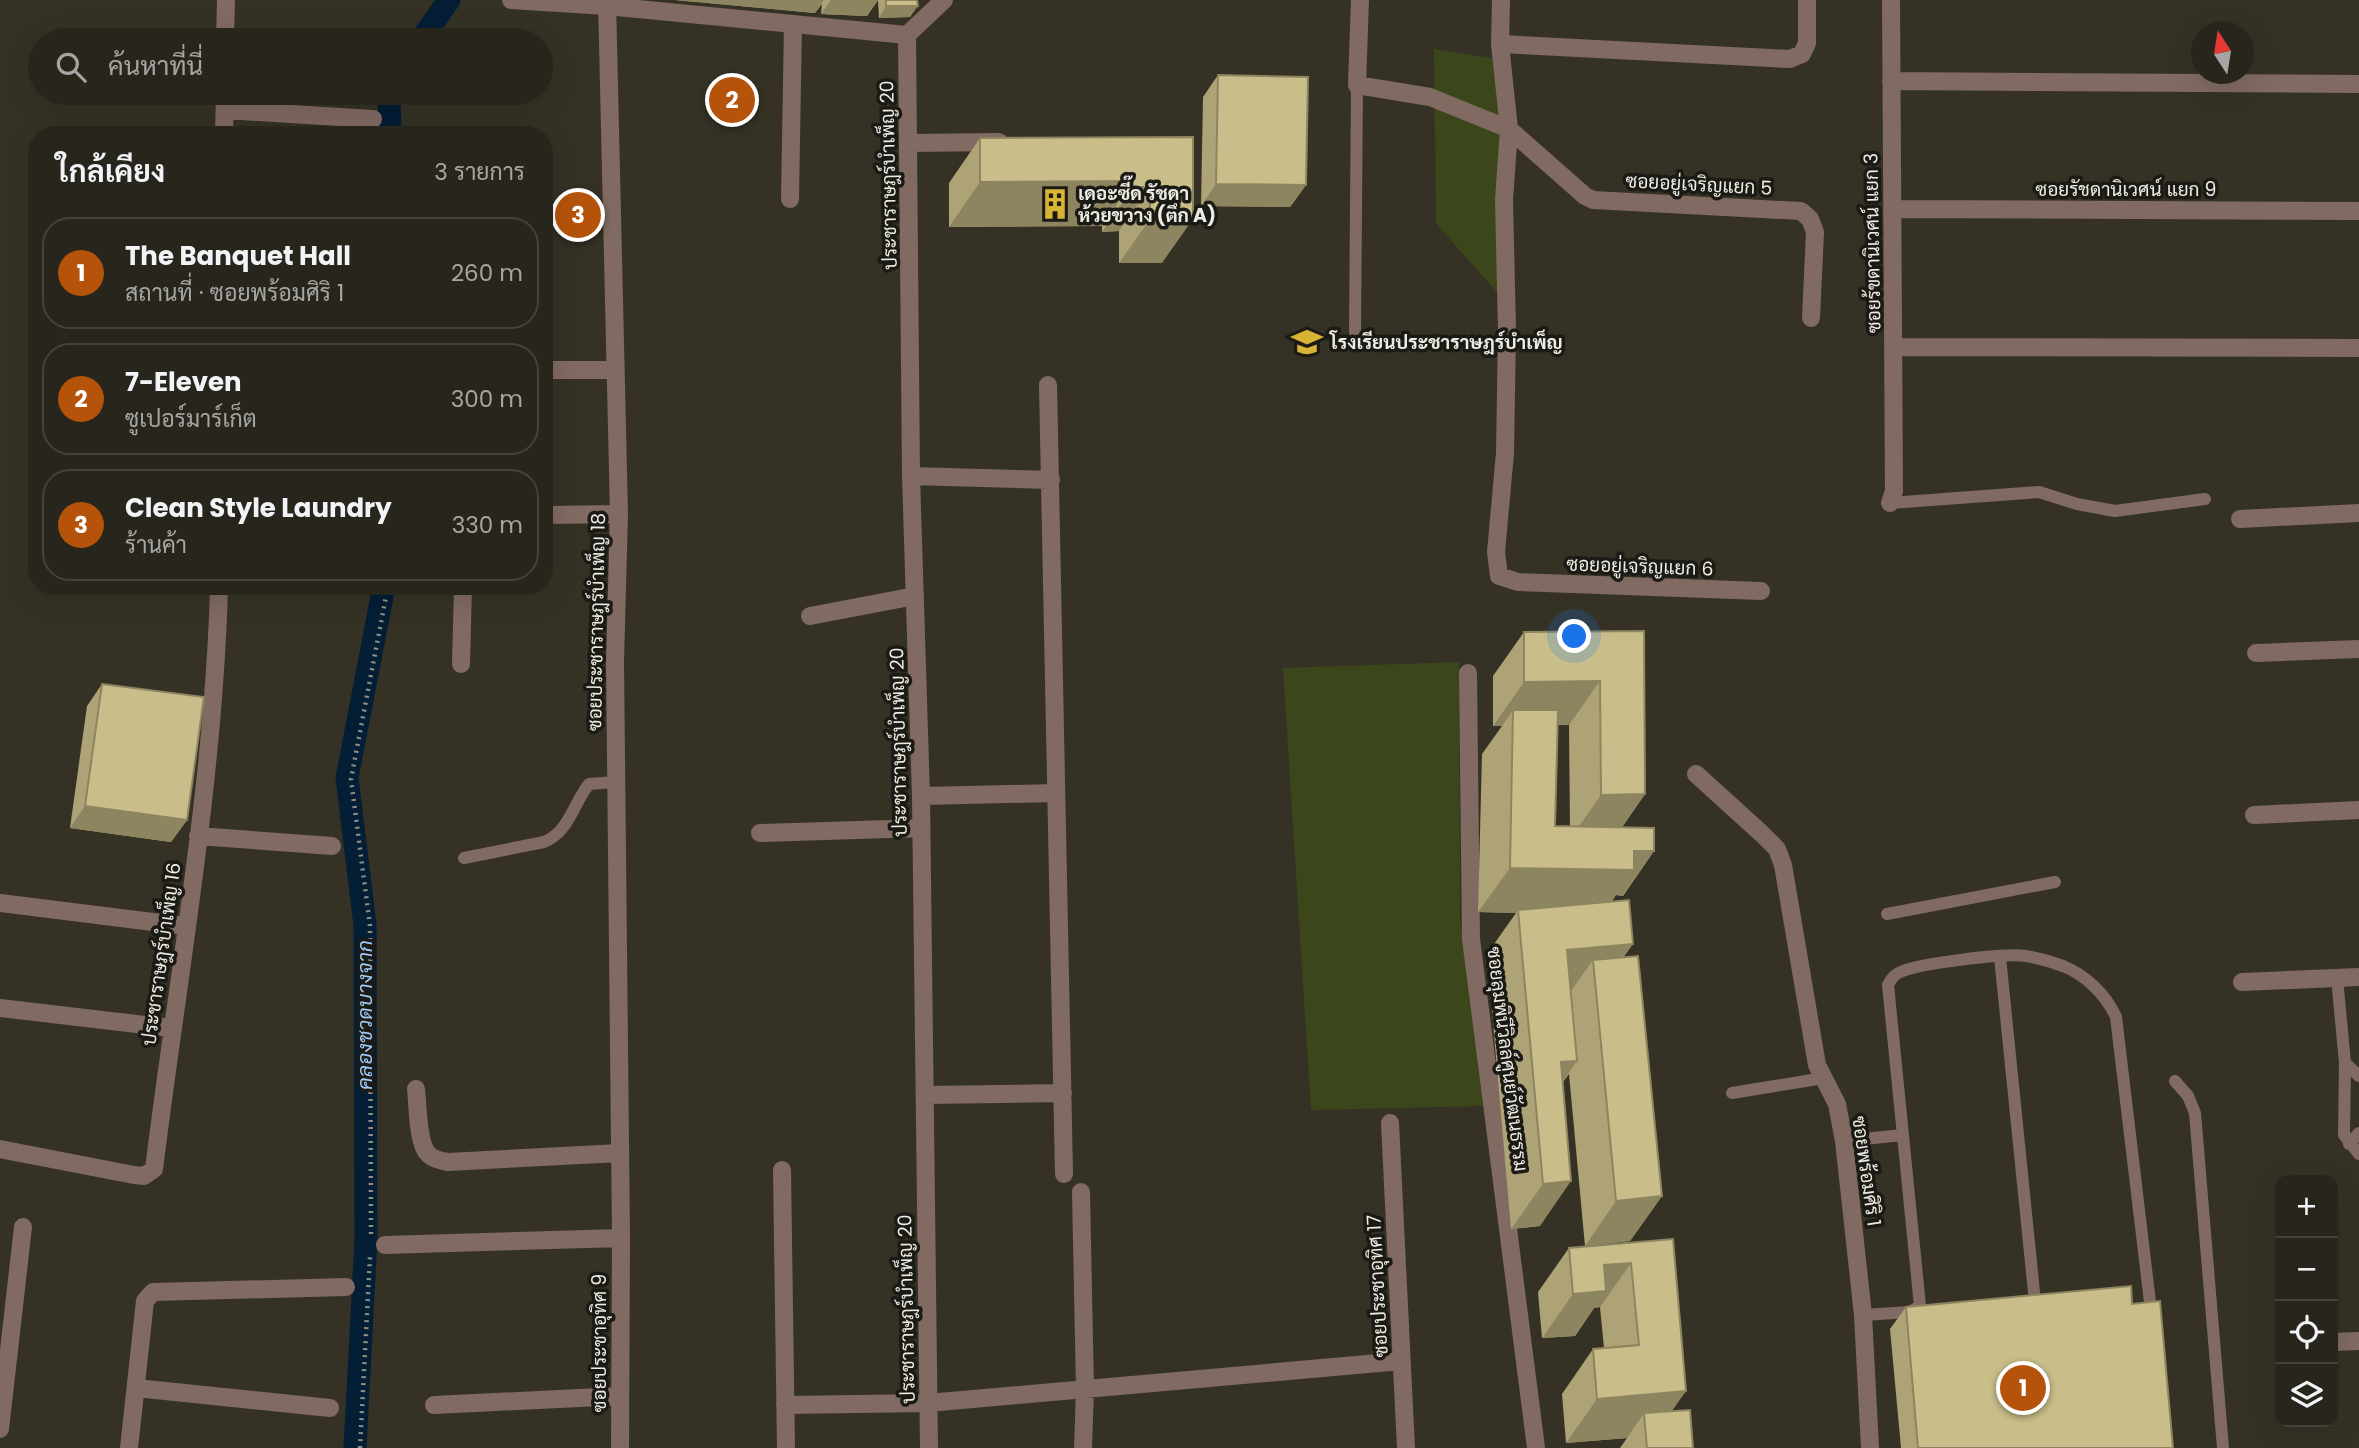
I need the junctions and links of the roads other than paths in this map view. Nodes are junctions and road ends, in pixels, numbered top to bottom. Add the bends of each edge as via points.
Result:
1 (226, 0) edge
2 (510, 0) edge
3 (1360, 0) edge
4 (1501, 0) edge
5 (1807, 0) edge
6 (1891, 0) edge
7 (607, 3) edge
8 (939, 3) edge
9 (793, 24) junction
10 (225, 28) edge
11 (907, 35) junction
12 (1500, 44) junction
13 (1891, 81) junction
14 (2359, 84) edge
15 (1357, 85) junction
16 (225, 105) edge
17 (250, 105) edge
18 (373, 120) dead end
19 (224, 126) edge
20 (1509, 129) junction
21 (1017, 142) edge
22 (908, 143) junction
23 (790, 199) dead end
24 (1892, 209) junction
25 (2359, 211) edge
26 (1811, 318) dead end
27 (1355, 332) dead end
28 (1894, 347) junction
29 (2359, 348) edge
30 (553, 370) edge
31 (615, 370) junction
32 (1048, 385) dead end
33 (911, 476) junction
34 (1051, 480) junction
35 (1892, 494) joint
36 (2204, 499) dead end
37 (2359, 513) edge
38 (619, 514) junction
39 (553, 515) edge
40 (2241, 519) dead end
41 (1761, 591) dead end
42 (219, 595) edge
43 (463, 595) edge
44 (915, 596) junction
45 (810, 616) dead end
46 (2359, 649) edge
47 (2256, 653) dead end
48 (461, 664) dead end
49 (1468, 673) dead end
50 (1696, 774) dead end
51 (616, 782) junction
52 (1056, 793) junction
53 (921, 796) junction
54 (2359, 810) edge
55 (2255, 815) dead end
56 (921, 828) junction
57 (760, 833) dead end
58 (198, 836) junction
59 (332, 846) dead end
60 (464, 858) dead end
61 (2055, 882) dead end
62 (0, 903) edge
63 (1887, 914) dead end
64 (185, 926) junction
65 (2000, 957) junction
66 (2359, 976) edge
67 (2337, 978) junction
68 (2242, 982) dead end
69 (0, 1008) edge
70 (171, 1028) junction
71 (2345, 1063) junction
72 (2359, 1076) edge
73 (1824, 1078) junction
74 (2175, 1081) dead end
75 (416, 1088) dead end
76 (1063, 1093) junction
77 (1732, 1093) dead end
78 (925, 1095) junction
79 (1390, 1123) dead end
80 (2359, 1133) edge
81 (1903, 1135) junction
82 (1844, 1141) junction
83 (2349, 1144) junction
84 (0, 1149) edge
85 (620, 1153) junction
86 (2359, 1154) edge
87 (782, 1170) dead end
88 (1064, 1174) dead end
89 (1081, 1192) dead end
90 (23, 1227) dead end
91 (621, 1238) junction
92 (375, 1247) road end
93 (346, 1287) dead end
94 (2035, 1302) edge
95 (1863, 1315) junction
96 (2153, 1328) edge
97 (2359, 1341) edge
98 (2338, 1342) edge
99 (1401, 1361) junction
100 (136, 1388) junction
101 (1084, 1390) junction
102 (620, 1396) junction
103 (928, 1403) junction
104 (434, 1405) dead end
105 (785, 1405) junction
106 (330, 1408) dead end
107 (0, 1429) edge
108 (129, 1448) edge
109 (620, 1448) edge
110 (786, 1448) edge
111 (929, 1448) edge
112 (1083, 1448) edge
113 (1406, 1448) edge
114 (1535, 1448) edge
115 (1870, 1448) edge
116 (2223, 1448) edge

1 - 10 street
2 - 7 street
3 - 15 street
4 - 12 street
5 - 12 street via 1807,43 1802,54 1790,59
6 - 13 street, ซอยร้ขดานิเวศน์ แยก 3
7 - 9 street
7 - 31 street, ซอยประชาราษฎร์บำเพ็ญ 18
8 - 11 street
9 - 11 street
9 - 23 street
11 - 22 street, ประชาราษฎร์บำเพ็ญ 20
12 - 20 street
13 - 14 street
13 - 24 street, ซอยร้ขดานิเวศน์ แยก 3
15 - 20 street via 1430,97
15 - 27 lane
16 - 19 street
17 - 18 street
20 - 26 street, ซอยอยู่เจริญแยก 5 via 1593,200 1801,211 1815,232
20 - 41 street, ซอยอยู่เจริญแยก 6 via 1504,200 1505,453 1496,552 1499,576 1518,582
21 - 22 street
22 - 33 street, ประชาราษฎร์บำเพ็ญ 20
24 - 25 street, ซอยรัชดานิเวศน์ แยก 9
24 - 28 street, ซอยร้ขดานิเวศน์ แยก 3
28 - 29 street
28 - 35 street, ซอยร้ขดานิเวศน์ แยก 3
30 - 31 street
31 - 38 street, ซอยประชาราษฎร์บำเพ็ญ 18
32 - 34 street
33 - 34 street
33 - 44 street, ประชาราษฎร์บำเพ็ญ 20
34 - 52 street
35 - 36 lane via 2039,492 2115,511
37 - 40 street
38 - 39 street
38 - 51 street, ซอยประชาราษฎร์บำเพ็ญ 18
42 - 58 street, ประชาราษฎร์บำเพ็ญ 16 via 217,667
43 - 48 street
44 - 45 street
44 - 53 street, ประชาราษฎร์บำเพ็ญ 20
46 - 47 street
49 - 114 street, ซอยลุมพินีวิลล์ศูนย์วัฒนธรรม via 1471,939
50 - 73 street, ซอยพร้อมศิริ 1 via 1777,849 1817,1065
51 - 60 lane via 589,784 555,838
51 - 85 street, ซอยประชาราษฎร์บำเพ็ญ 18
52 - 53 street
52 - 76 street
53 - 56 street, ประชาราษฎร์บำเพ็ญ 20
54 - 55 street
56 - 57 street
56 - 78 street, ประชาราษฎร์บำเพ็ญ 20
58 - 59 street
58 - 64 street, ประชาราษฎร์บำเพ็ญ 16
61 - 63 lane
62 - 64 street
64 - 70 street, ประชาราษฎร์บำเพ็ญ 16
65 - 81 lane via 1905,970 1888,985
65 - 94 lane
65 - 96 lane via 2025,955 2064,967 2087,980 2116,1017
66 - 67 street
67 - 68 street
67 - 71 lane
69 - 70 street
70 - 84 street, ประชาราษฎร์บำเพ็ญ 16 via 154,1169 144,1176
71 - 72 lane
71 - 83 lane via 2343,1122
73 - 77 lane
73 - 82 street, ซอยพร้อมศิริ 1 via 1837,1104
74 - 116 lane via 2195,1112
75 - 85 street via 421,1140 427,1153 438,1160
76 - 78 street
76 - 88 street
78 - 103 street, ประชาราษฎร์บำเพ็ญ 20
79 - 99 street, ซอยประชาอุทิศ 17
80 - 83 lane
81 - 82 lane
81 - 95 lane via 1920,1306 1910,1312
82 - 95 street, ซอยพร้อมศิริ 1
83 - 86 lane
85 - 91 street, ซอยประชาราษฎร์บำเพ็ญ 18
87 - 105 street
89 - 101 street
90 - 107 street
91 - 92 street
91 - 102 street, ซอยประชาอุทิศ 9
93 - 100 street via 153,1293 145,1301
95 - 115 street, ซอยพร้อมศิริ 1
97 - 98 street
99 - 101 street
99 - 113 street, ซอยประชาอุทิศ 17
100 - 106 street
100 - 108 street
101 - 103 street
101 - 112 street
102 - 104 street
102 - 109 street, ซอยประชาอุทิศ 9
103 - 105 street
103 - 111 street, ประชาราษฎร์บำเพ็ญ 20
105 - 110 street

